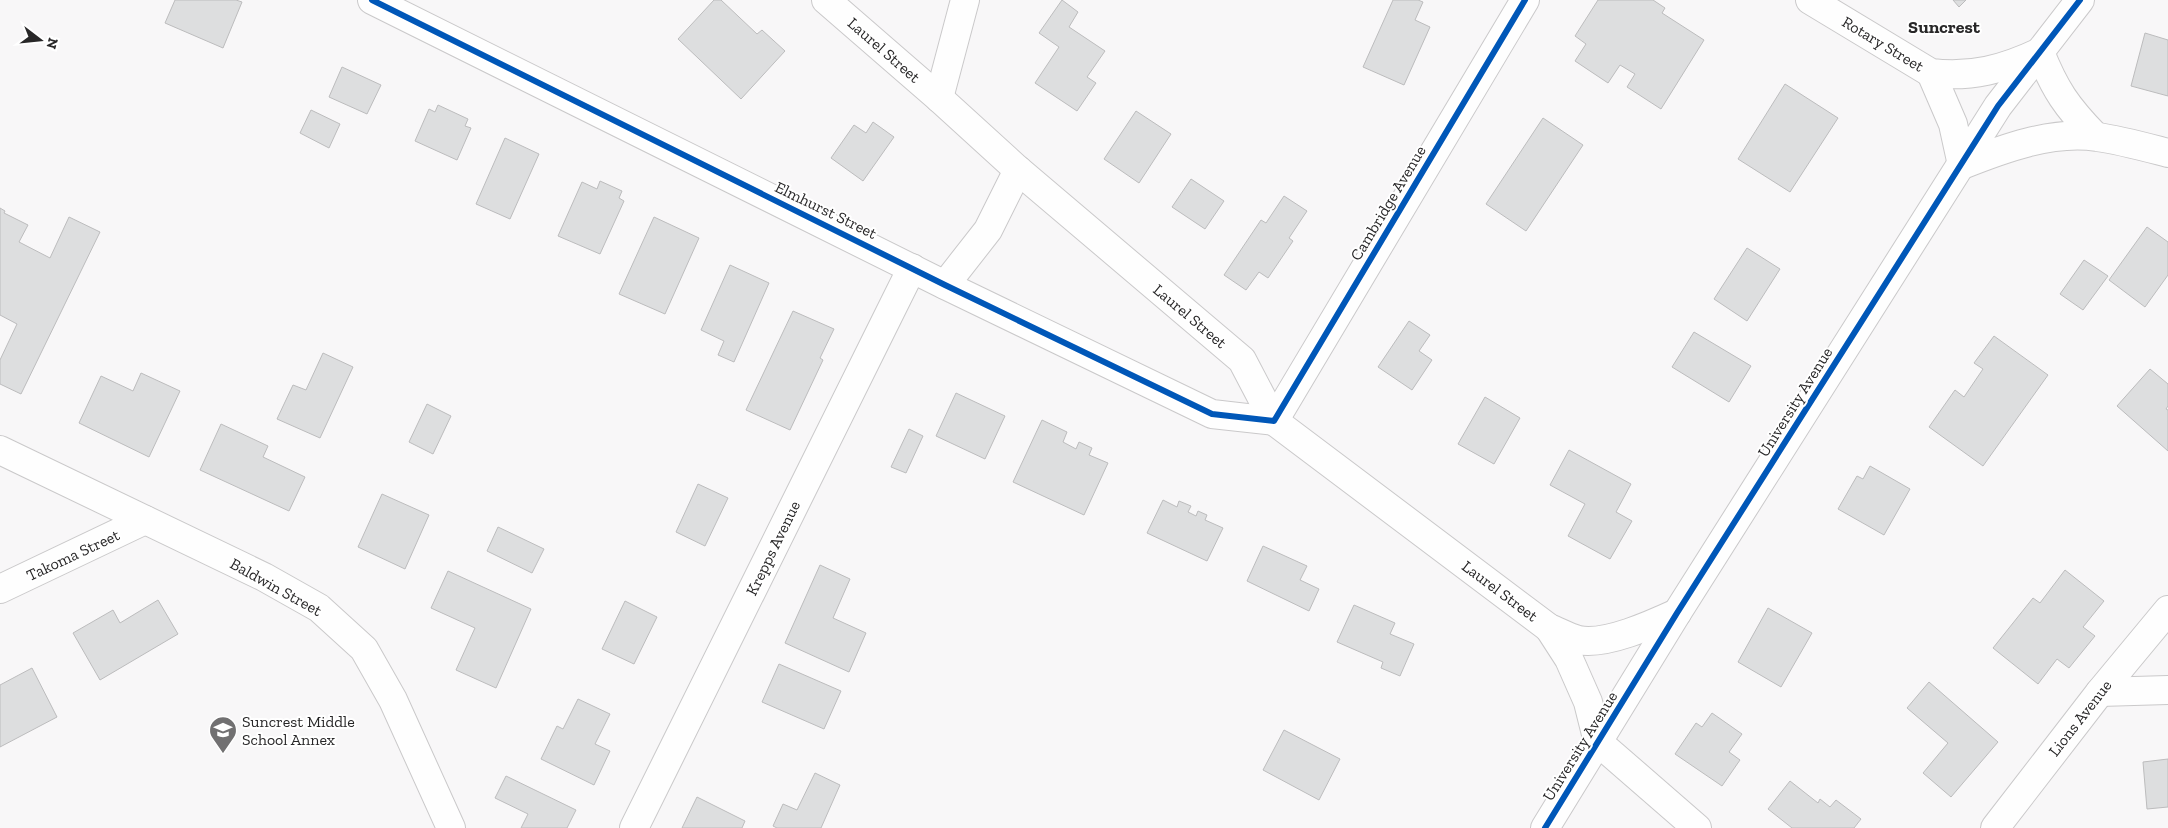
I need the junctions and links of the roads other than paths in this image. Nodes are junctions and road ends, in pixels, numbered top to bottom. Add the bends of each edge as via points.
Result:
1 (372, 0) edge
2 (826, 0) edge
3 (965, 0) edge
4 (1525, 0) edge
5 (1810, 0) edge
6 (2080, 0) edge
7 (2040, 52) junction
8 (1931, 73) junction
9 (940, 98) junction
10 (2095, 136) junction
11 (2168, 154) edge
12 (1962, 165) junction
13 (1018, 170) junction
14 (912, 268) junction
15 (945, 285) junction
16 (1274, 421) junction
17 (0, 450) edge
18 (145, 520) junction
19 (0, 589) edge
20 (2168, 610) edge
21 (1677, 613) junction
22 (1549, 628) junction
23 (2168, 690) edge
24 (2100, 692) junction
25 (1598, 742) junction
26 (451, 828) edge
27 (634, 828) edge
28 (1545, 828) edge
29 (1697, 828) edge
30 (1995, 828) edge

1 - 14 street, Elmhurst Street
2 - 9 street, Laurel Street
3 - 9 street
4 - 16 street, Cambridge Avenue
5 - 8 street, Rotary Street
6 - 7 street, University Avenue
7 - 8 street, Rotary Street via 1988,72
7 - 10 street via 2052,82 2073,113
7 - 12 street, University Avenue via 1998,106
8 - 12 street, Rotary Street via 1953,124
9 - 13 street, Laurel Street
10 - 11 street
10 - 12 street via 2052,138 2007,148
12 - 21 street, University Avenue
13 - 15 street via 988,230
13 - 16 street, Laurel Street via 1242,360
14 - 15 street, Elmhurst Street
14 - 27 street, Krepps Avenue
15 - 16 street, Elmhurst Street via 1212,414
16 - 22 street, Laurel Street
17 - 18 street, Baldwin Street
18 - 19 street, Takoma Street
18 - 26 street, Baldwin Street via 264,577 319,608 364,649 393,700
20 - 24 street, Lions Avenue
21 - 22 street via 1645,628 1612,638 1580,640
21 - 25 street, University Avenue
22 - 25 street via 1570,659 1588,702
23 - 24 street
24 - 30 street, Lions Avenue
25 - 28 street, University Avenue
25 - 29 street

